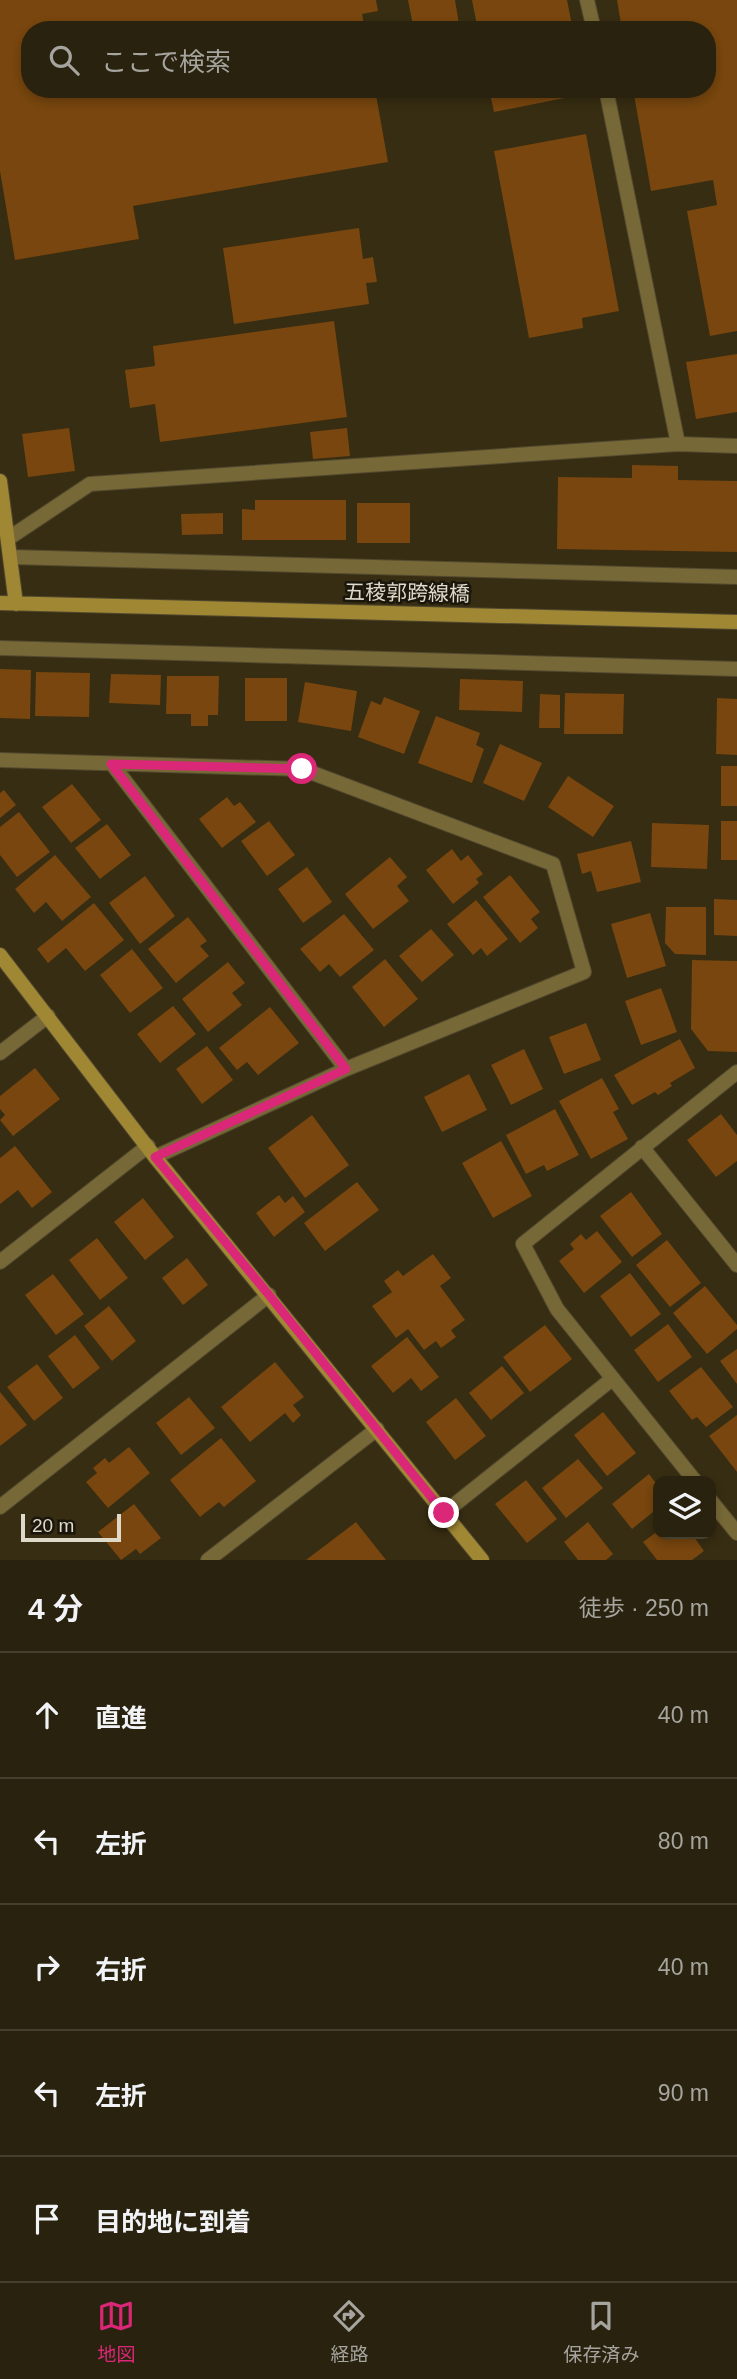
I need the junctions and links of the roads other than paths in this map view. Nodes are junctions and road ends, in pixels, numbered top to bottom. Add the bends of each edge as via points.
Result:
1 (587, 0) edge
2 (592, 21) edge
3 (608, 98) edge
4 (678, 444) junction
5 (737, 446) edge
6 (0, 481) edge
7 (9, 538) junction
8 (11, 557) junction
9 (737, 577) edge
10 (0, 603) edge
11 (16, 604) junction
12 (737, 622) edge
13 (0, 648) edge
14 (737, 669) edge
15 (0, 760) edge
16 (111, 764) junction
17 (0, 955) edge
18 (48, 1016) junction
19 (0, 1053) edge
20 (346, 1069) junction
21 (737, 1072) edge
22 (642, 1147) junction
23 (151, 1152) junction
24 (0, 1262) edge
25 (737, 1265) edge
26 (269, 1295) junction
27 (612, 1379) junction
28 (377, 1429) junction
29 (691, 1476) edge
30 (0, 1507) edge
31 (716, 1507) edge
32 (444, 1513) junction
33 (737, 1533) edge
34 (208, 1560) edge
35 (482, 1560) edge

1 - 2 street
3 - 4 street
4 - 5 street
4 - 7 street via 90,484
6 - 7 street
7 - 8 street
8 - 9 street
8 - 11 street
10 - 11 street, 五稜郭跨線橋
11 - 12 street, 五稜郭跨線橋
13 - 14 street
15 - 16 street
16 - 20 street
16 - 20 street via 302,769 553,864 584,972
17 - 18 street
18 - 19 street
18 - 23 street
20 - 23 street
21 - 22 street
22 - 25 street
22 - 27 street via 523,1244 557,1309
23 - 24 street
23 - 26 street
26 - 28 street
26 - 30 street
27 - 29 street
27 - 32 street
28 - 32 street
28 - 34 street
31 - 33 street
32 - 35 street

